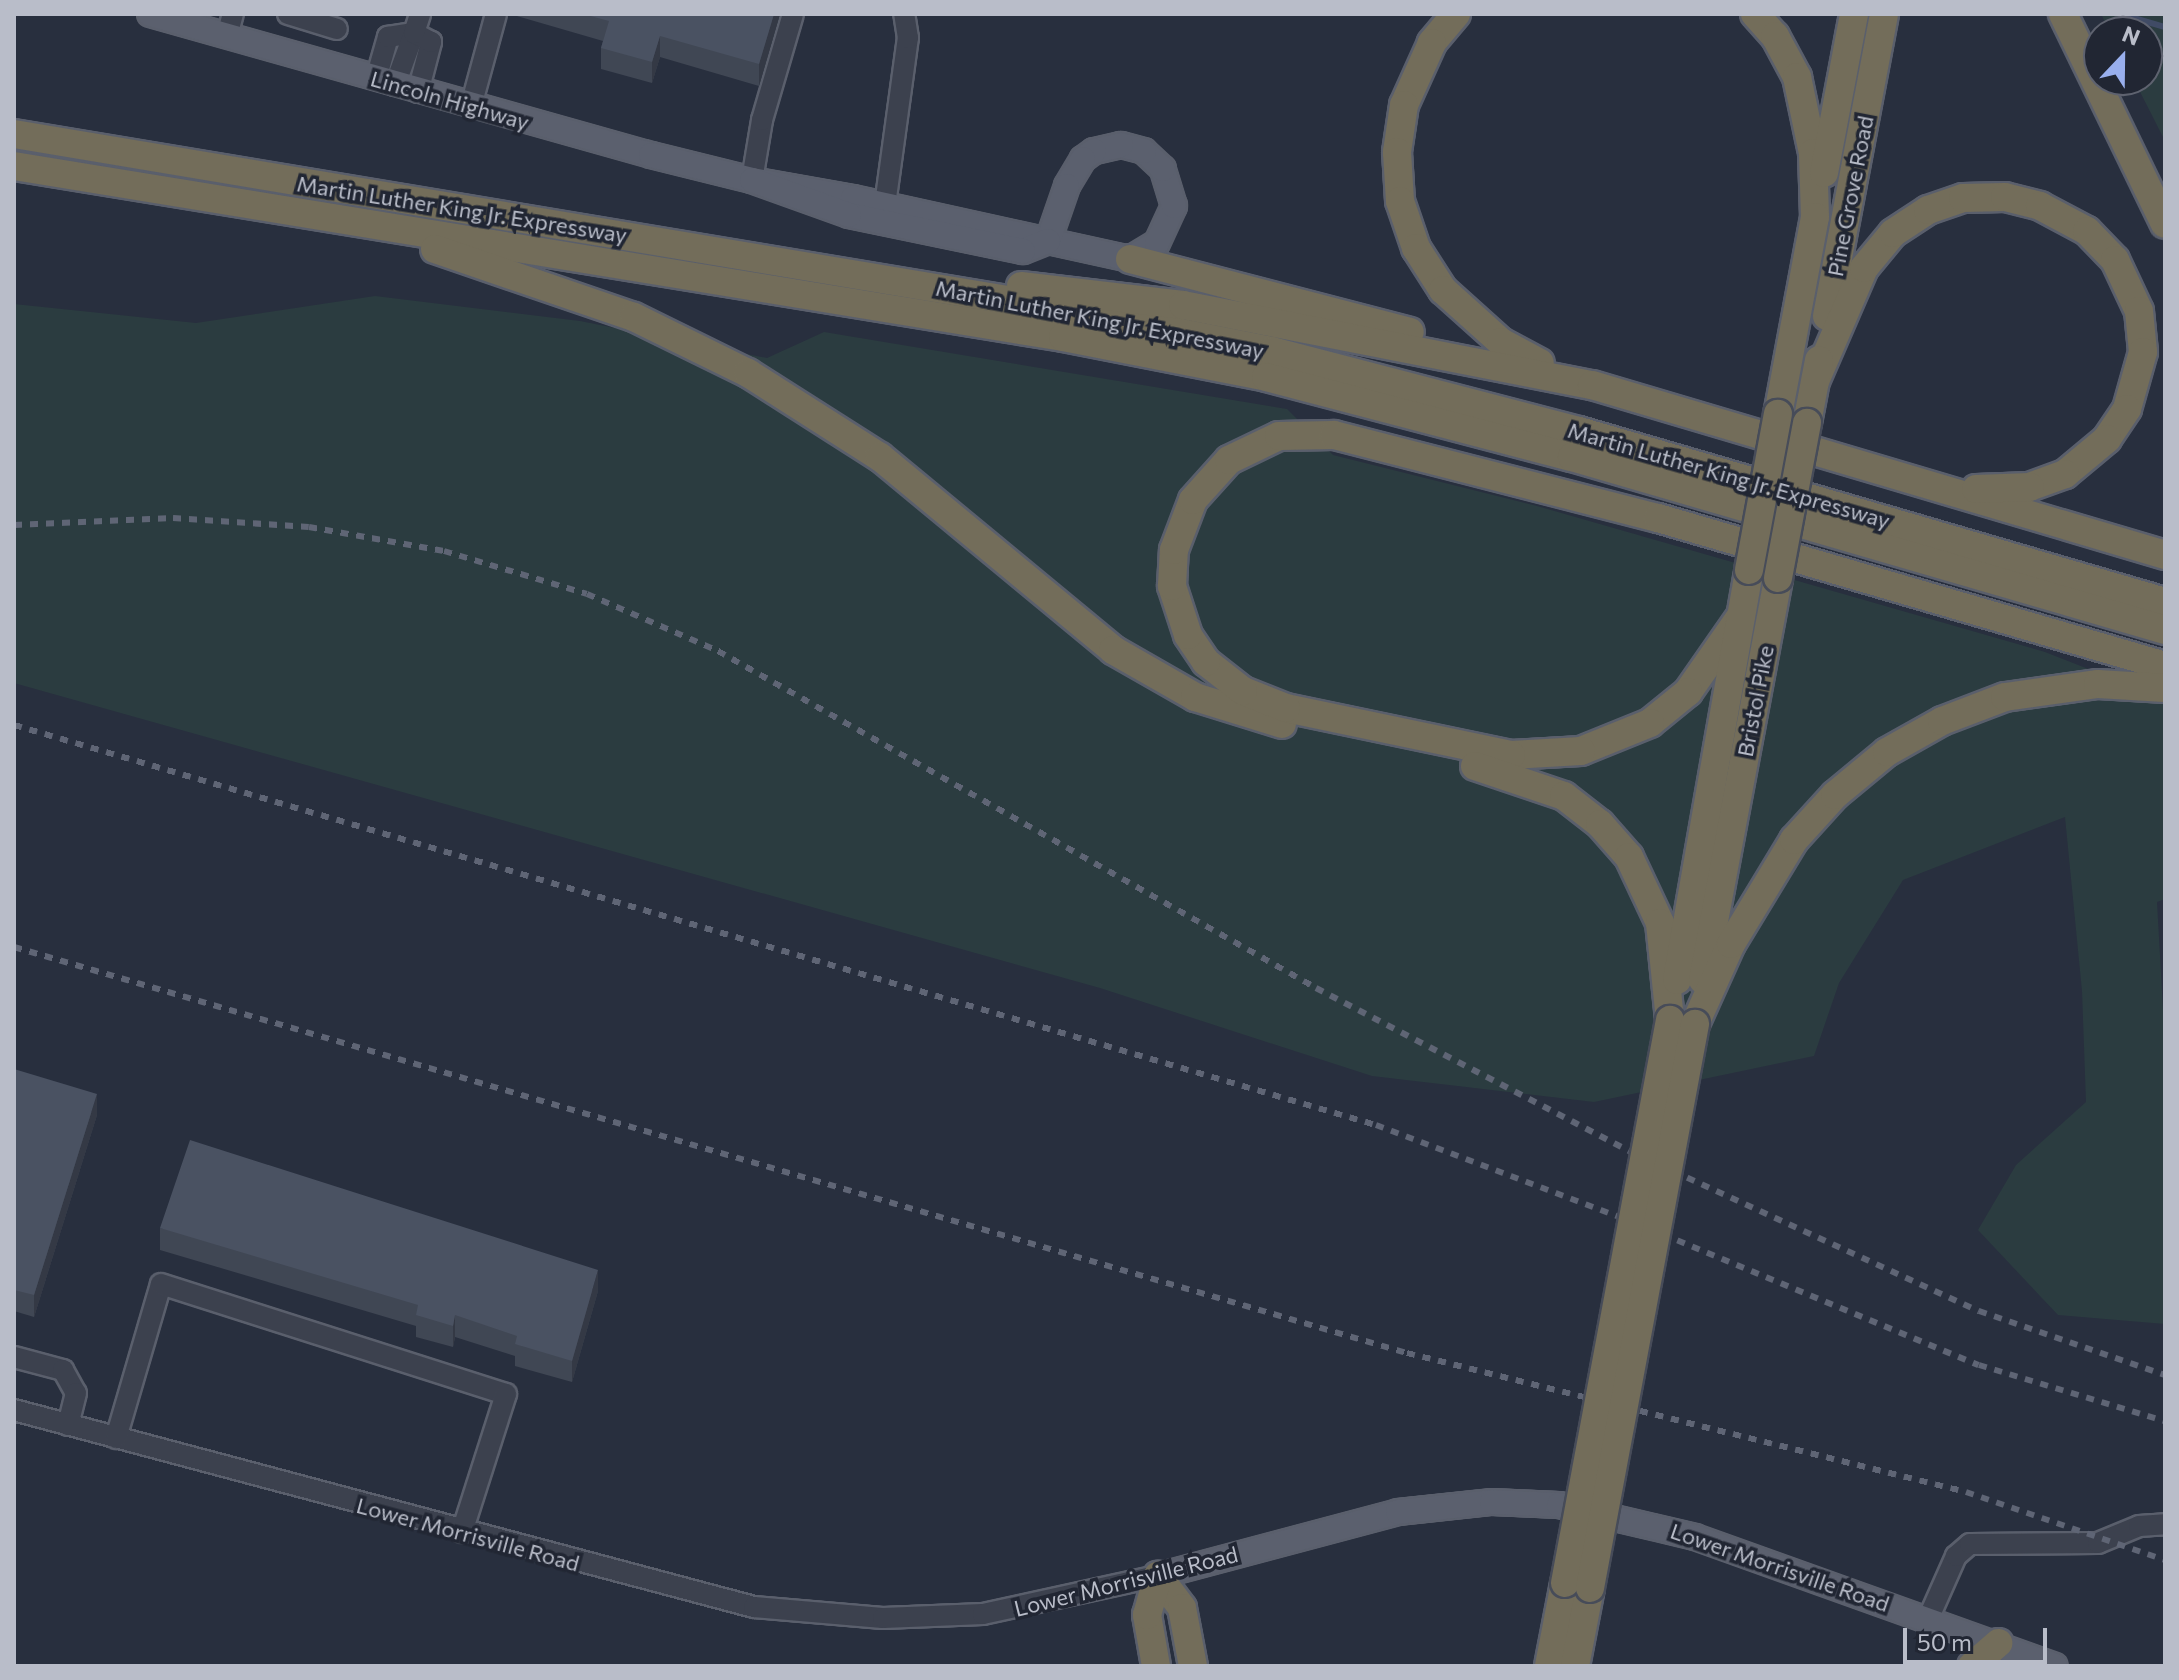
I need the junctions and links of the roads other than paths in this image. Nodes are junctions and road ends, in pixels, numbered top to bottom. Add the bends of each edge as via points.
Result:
1 (150, 14) edge
2 (288, 14) edge
3 (496, 14) edge
4 (793, 14) edge
5 (904, 14) edge
6 (1456, 14) edge
7 (1755, 14) edge
8 (1854, 14) edge
9 (1884, 14) edge
10 (2063, 14) edge
11 (417, 23) edge
12 (230, 25) edge
13 (337, 29) dead end
14 (397, 85) junction
15 (471, 106) junction
16 (14, 134) edge
17 (14, 166) edge
18 (752, 180) junction
19 (885, 205) junction
20 (1815, 217) junction
21 (326, 218) junction
22 (2165, 224) edge
23 (1048, 241) junction
24 (1130, 259) junction
25 (805, 267) junction
26 (1501, 365) junction
27 (1816, 379) junction
28 (1592, 385) junction
29 (1933, 485) junction
30 (2165, 555) edge
31 (2165, 602) edge
32 (1741, 616) junction
33 (2165, 630) edge
34 (2165, 666) edge
35 (2165, 688) edge
36 (1682, 1022) junction
37 (14, 1357) edge
38 (14, 1410) edge
39 (68, 1425) junction
40 (116, 1438) junction
41 (2165, 1524) edge
42 (462, 1532) junction
43 (1158, 1576) junction
44 (1929, 1617) junction
45 (2000, 1654) edge
46 (1555, 1665) edge
47 (1156, 1666) edge
48 (1193, 1666) edge
49 (1972, 1666) edge
50 (2055, 1666) edge

1 - 12 main road, Lincoln Highway
2 - 13 street
3 - 15 street
4 - 18 street via 762,120
5 - 19 street via 908,38
6 - 28 highway via 1426,53 1404,105 1397,152 1407,225 1429,272 1462,311 1520,354
7 - 20 highway via 1787,55 1804,99
8 - 20 highway, Pine Grove Road
9 - 27 highway, Pine Grove Road
10 - 22 highway
11 - 14 street via 431,42
11 - 14 street via 388,37
12 - 14 main road, Lincoln Highway
14 - 15 main road, Lincoln Highway
15 - 18 main road, Lincoln Highway
16 - 25 highway, Martin Luther King Jr. Expressway
17 - 21 highway, Martin Luther King Jr. Expressway
18 - 19 main road, Lincoln Highway
18 - 23 main road, Lincoln Highway via 849,215 1013,251 1033,250
19 - 23 main road, Lincoln Highway
20 - 32 highway, Pine Grove Road, bridge
21 - 33 highway, Martin Luther King Jr. Expressway via 1063,337 1266,377 1572,457
21 - 36 highway via 551,285 648,323 748,373 880,457 1113,650 1195,697 1282,724 1509,774 1564,796 1600,824 1641,878 1666,950
23 - 24 main road, Lincoln Highway
23 - 24 main road via 1067,186 1083,159 1107,146 1133,147 1163,169 1174,206 1157,243
24 - 26 highway via 1444,341
25 - 26 highway via 1131,297
25 - 31 highway, Martin Luther King Jr. Expressway via 1171,330 1376,376
26 - 28 highway
27 - 29 highway via 1864,268 1893,233 1928,210 1963,198 2005,197 2040,206 2087,231 2120,268 2139,311 2140,372 2118,425 2080,465 2048,482 2011,490
27 - 36 highway, Bristol Pike, bridge
28 - 29 highway
29 - 30 highway
32 - 34 highway via 1688,692 1650,723 1581,751 1511,755 1286,708 1243,691 1206,662 1188,635 1172,586 1174,550 1193,500 1229,460 1279,436 1334,435 1644,514
32 - 36 highway, Pine Grove Road
35 - 36 highway via 2098,684 2005,697 1942,721 1887,752 1835,795 1794,840
36 - 46 highway, bridge via 1577,1585
37 - 39 street via 63,1370 76,1393
38 - 39 street, Lower Morrisville Road
39 - 40 street, Lower Morrisville Road
40 - 42 street, Lower Morrisville Road
40 - 42 street via 161,1284 506,1394
41 - 44 street via 2139,1526 2098,1543 1970,1544 1956,1556
42 - 43 street, Lower Morrisville Road via 726,1603 840,1616 983,1614
43 - 44 main road, Lower Morrisville Road via 1398,1512 1470,1503 1533,1503 1599,1511 1657,1526
43 - 47 highway via 1147,1615
43 - 48 highway via 1182,1608
44 - 45 main road, Lower Morrisville Road
45 - 49 highway
45 - 50 main road, Lower Morrisville Road

